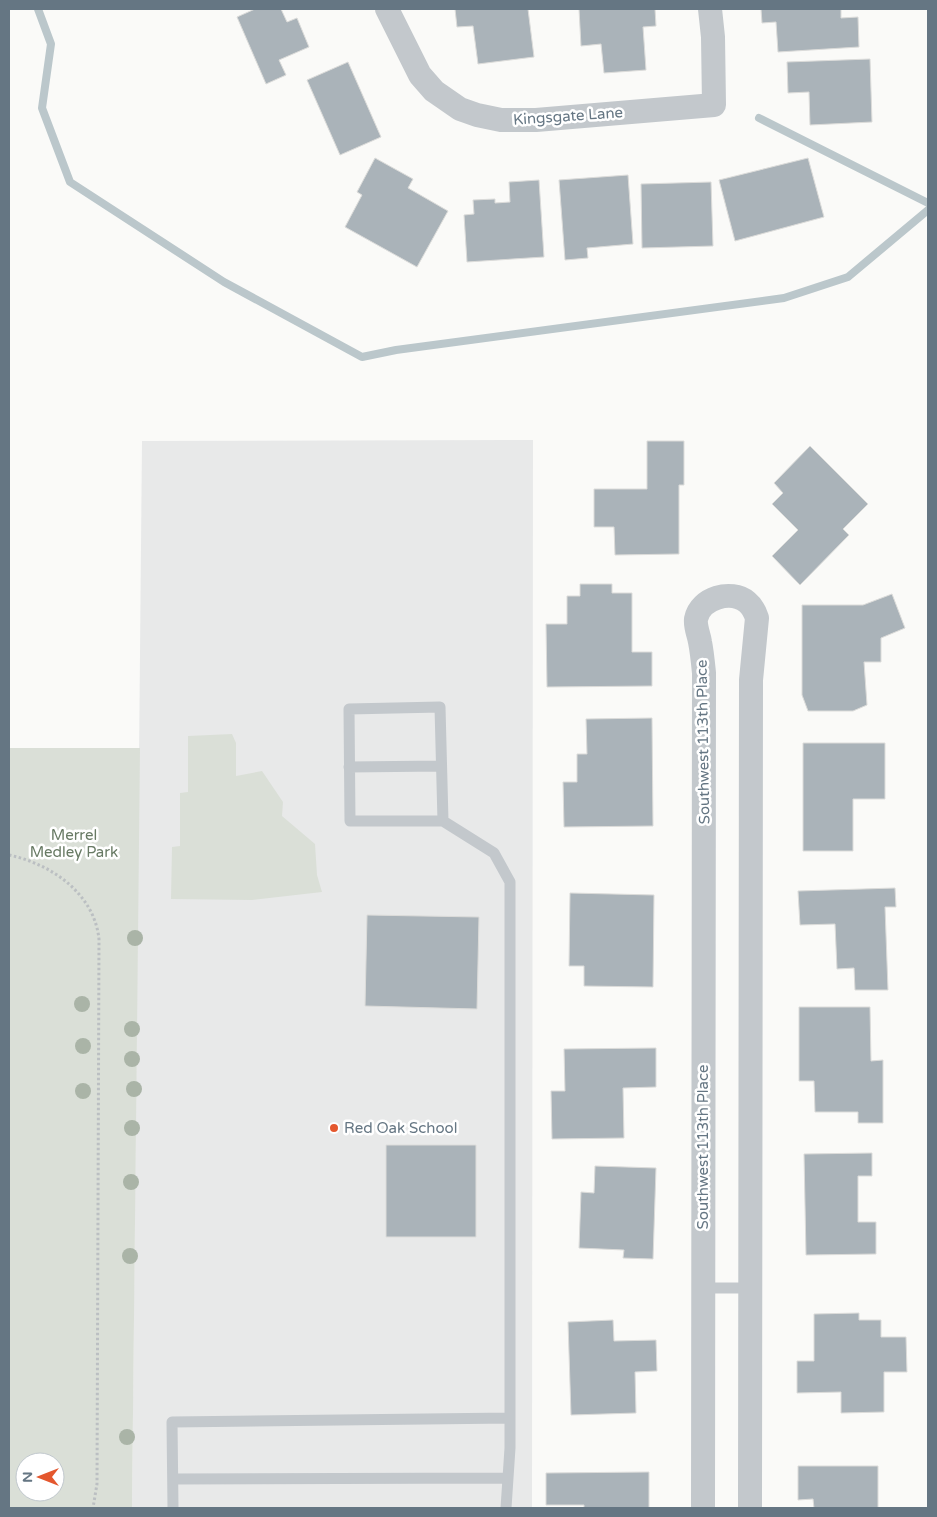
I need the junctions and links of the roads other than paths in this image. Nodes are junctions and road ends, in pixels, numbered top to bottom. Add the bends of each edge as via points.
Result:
1 (386, 9) edge
2 (710, 9) edge
3 (441, 766) junction
4 (349, 767) junction
5 (443, 821) junction
6 (702, 1288) junction
7 (749, 1288) junction
8 (510, 1418) junction
9 (508, 1478) junction
10 (173, 1479) junction
11 (173, 1508) edge
12 (506, 1508) edge
13 (703, 1508) edge
14 (750, 1508) edge

1 - 2 street, Kingsgate Lane via 420,75 434,91 460,108 501,120 714,105
3 - 4 lane
3 - 4 lane via 440,707 349,709
3 - 5 lane
4 - 5 lane via 350,821
5 - 8 lane via 494,853 510,882
6 - 7 lane
6 - 7 street, Southwest 113th Place via 704,673 696,620 706,602 724,596 746,601 757,618 751,680
6 - 13 street, Southwest 113th Place
7 - 14 street, Southwest 113th Place
8 - 9 lane
8 - 10 lane via 172,1422
9 - 10 lane
9 - 12 lane
10 - 11 lane

